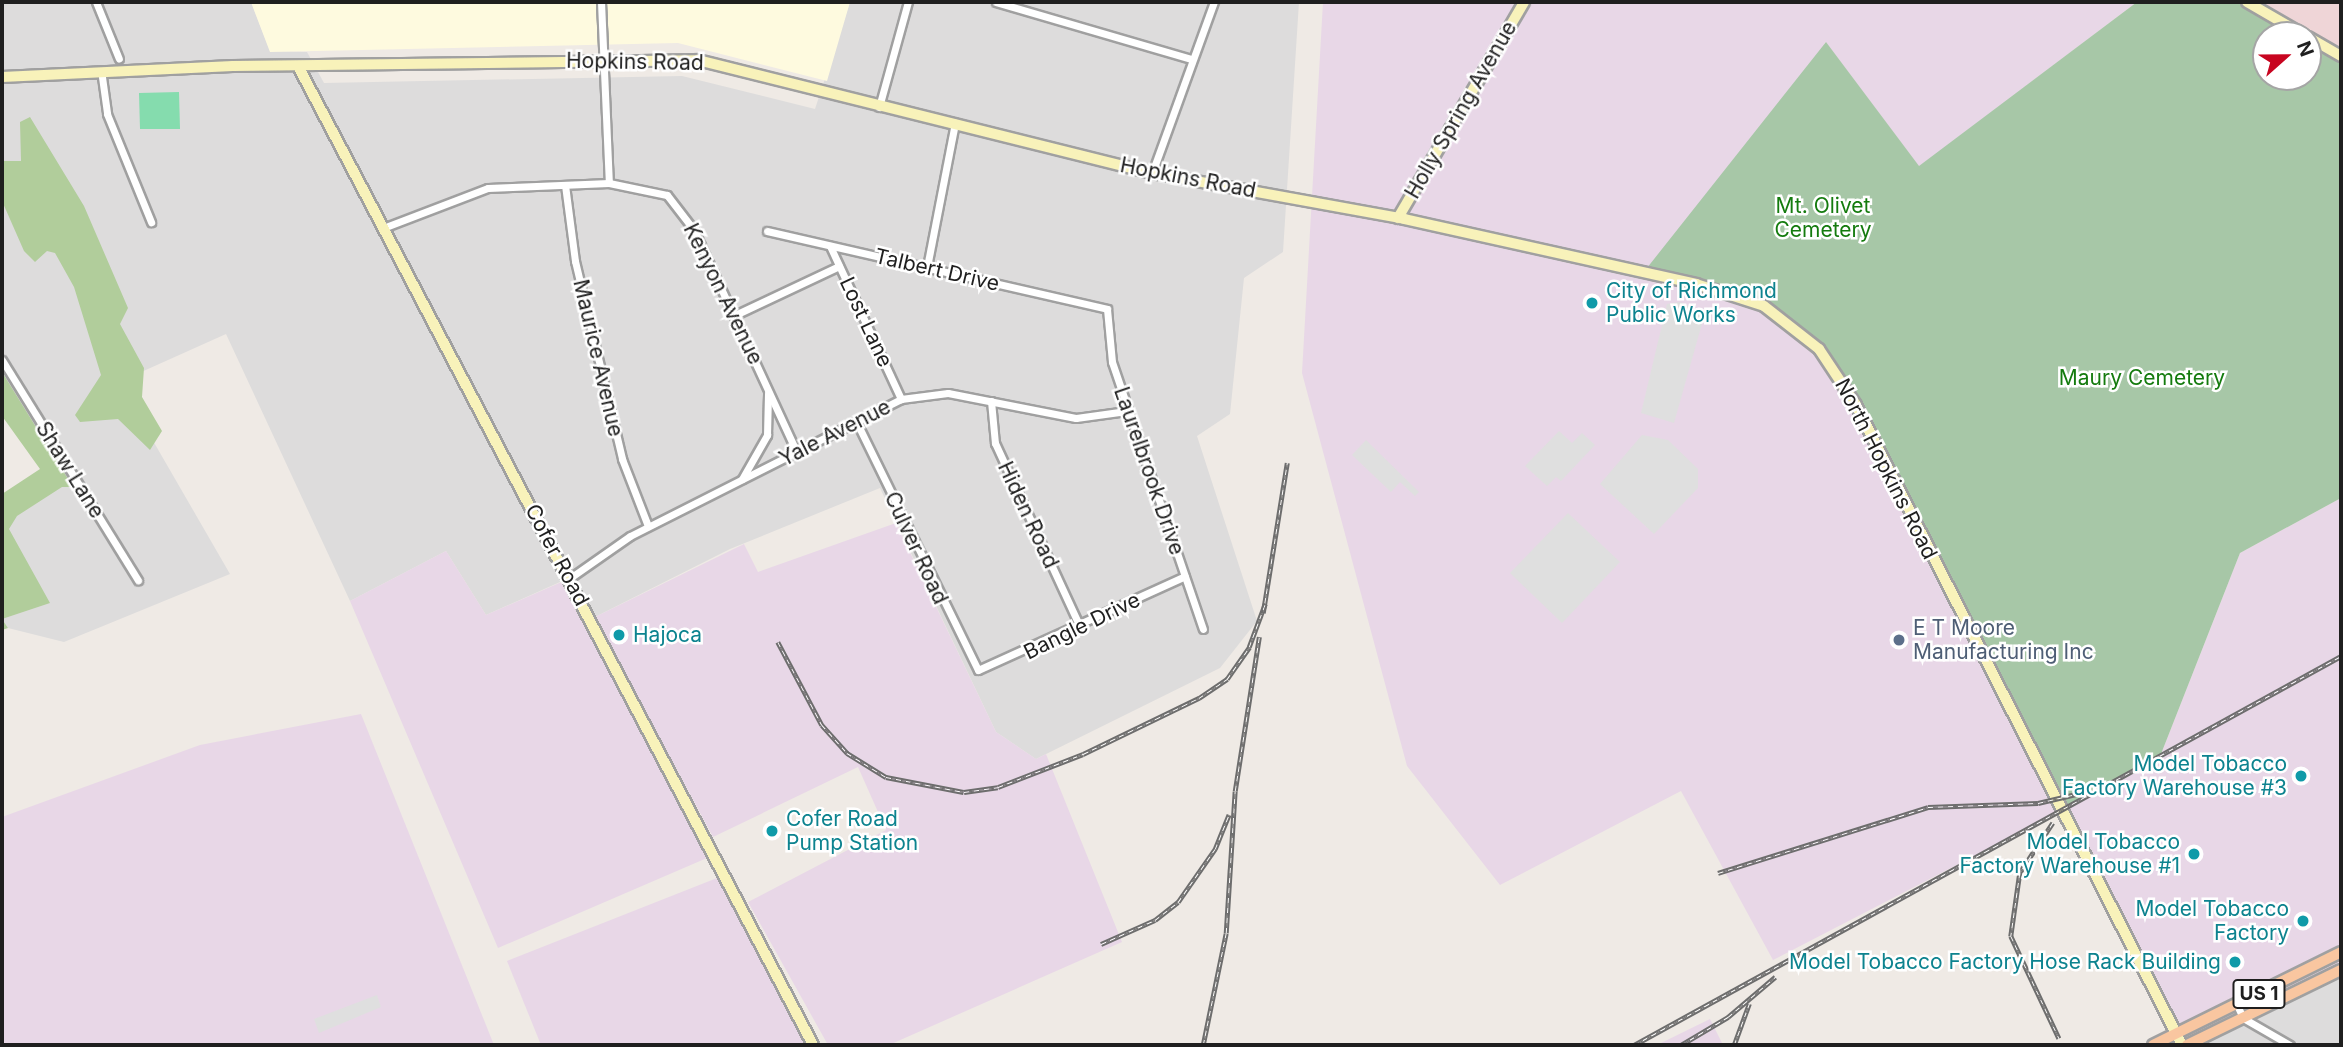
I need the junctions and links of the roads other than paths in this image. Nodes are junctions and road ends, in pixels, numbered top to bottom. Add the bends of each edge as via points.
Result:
1 (96, 2) edge
2 (601, 2) edge
3 (908, 2) edge
4 (996, 2) edge
5 (1214, 2) edge
6 (1524, 2) edge
7 (2246, 2) edge
8 (2280, 21) edge
9 (2322, 45) edge
10 (2341, 56) edge
11 (119, 59) dead end
12 (606, 59) junction
13 (1191, 59) junction
14 (298, 66) junction
15 (102, 76) junction
16 (2, 77) edge
17 (879, 107) junction
18 (955, 123) junction
19 (1152, 173) junction
20 (609, 183) junction
21 (565, 185) junction
22 (1336, 207) joint
23 (1398, 218) junction
24 (151, 222) dead end
25 (383, 229) junction
26 (767, 231) dead end
27 (830, 246) junction
28 (839, 266) junction
29 (927, 267) junction
30 (1108, 309) joint
31 (736, 316) junction
32 (2, 360) edge
33 (768, 388) junction
34 (901, 399) junction
35 (991, 401) junction
36 (1127, 411) junction
37 (857, 423) junction
38 (797, 453) junction
39 (739, 482) junction
40 (648, 526) junction
41 (1185, 576) junction
42 (570, 578) junction
43 (138, 580) dead end
44 (1080, 627) junction
45 (1203, 629) dead end
46 (978, 670) joint
47 (2341, 952) edge
48 (2341, 970) edge
49 (2237, 1005) junction
50 (2243, 1018) junction
51 (2176, 1034) junction
52 (813, 1045) edge
53 (2153, 1045) edge
54 (2185, 1045) edge
55 (2290, 1045) edge

1 - 11 street
2 - 12 street
3 - 17 street
4 - 13 street
5 - 13 street
6 - 23 main road, Holly Spring Avenue
7 - 8 main road
9 - 10 main road
12 - 14 main road, Hopkins Road
12 - 17 main road, Hopkins Road via 723,65
12 - 20 street
13 - 19 street
14 - 15 main road, Hopkins Road
14 - 25 main road, Cofer Road
15 - 16 main road, Hopkins Road
15 - 24 street via 107,114
17 - 18 main road, Hopkins Road
18 - 19 main road, Hopkins Road
18 - 29 street
19 - 22 main road, Hopkins Road
20 - 21 street, Kenyon Avenue
20 - 31 street, Kenyon Avenue via 652,188 680,207
21 - 25 street, Kenyon Avenue via 488,188 422,208
21 - 40 street, Maurice Avenue via 575,261 622,459
22 - 23 main road, North Hopkins Road
23 - 51 main road, North Hopkins Road via 1738,295 1771,309 1808,338 1856,405
25 - 42 main road, Cofer Road
26 - 27 street, Talbert Drive
27 - 28 street, Lost Lane
27 - 29 street, Talbert Drive
28 - 31 street
28 - 34 street, Lost Lane
29 - 30 street, Talbert Drive
30 - 36 street, Laurelbrook Drive via 1112,362
31 - 33 street, Kenyon Avenue
32 - 43 street, Shaw Lane
33 - 38 street, Kenyon Avenue
33 - 39 street via 766,435
34 - 35 street, Yale Avenue via 948,393
34 - 37 street, Yale Avenue
35 - 36 street, Yale Avenue via 1076,418
35 - 44 street, Hiden Road via 995,443
36 - 41 street, Laurelbrook Drive
37 - 38 street, Yale Avenue
37 - 46 street, Culver Road
38 - 39 street, Yale Avenue
39 - 40 street, Yale Avenue
40 - 42 street, Yale Avenue
41 - 44 street, Bangle Drive
41 - 45 street, Laurelbrook Drive
42 - 52 main road, Cofer Road
44 - 46 street, Bangle Drive
47 - 49 main road, US 1
48 - 50 main road, US 1
49 - 50 street
49 - 51 main road, US 1
50 - 54 main road, US 1
50 - 55 street
51 - 53 main road, US 1
51 - 54 main road, North Hopkins Road

